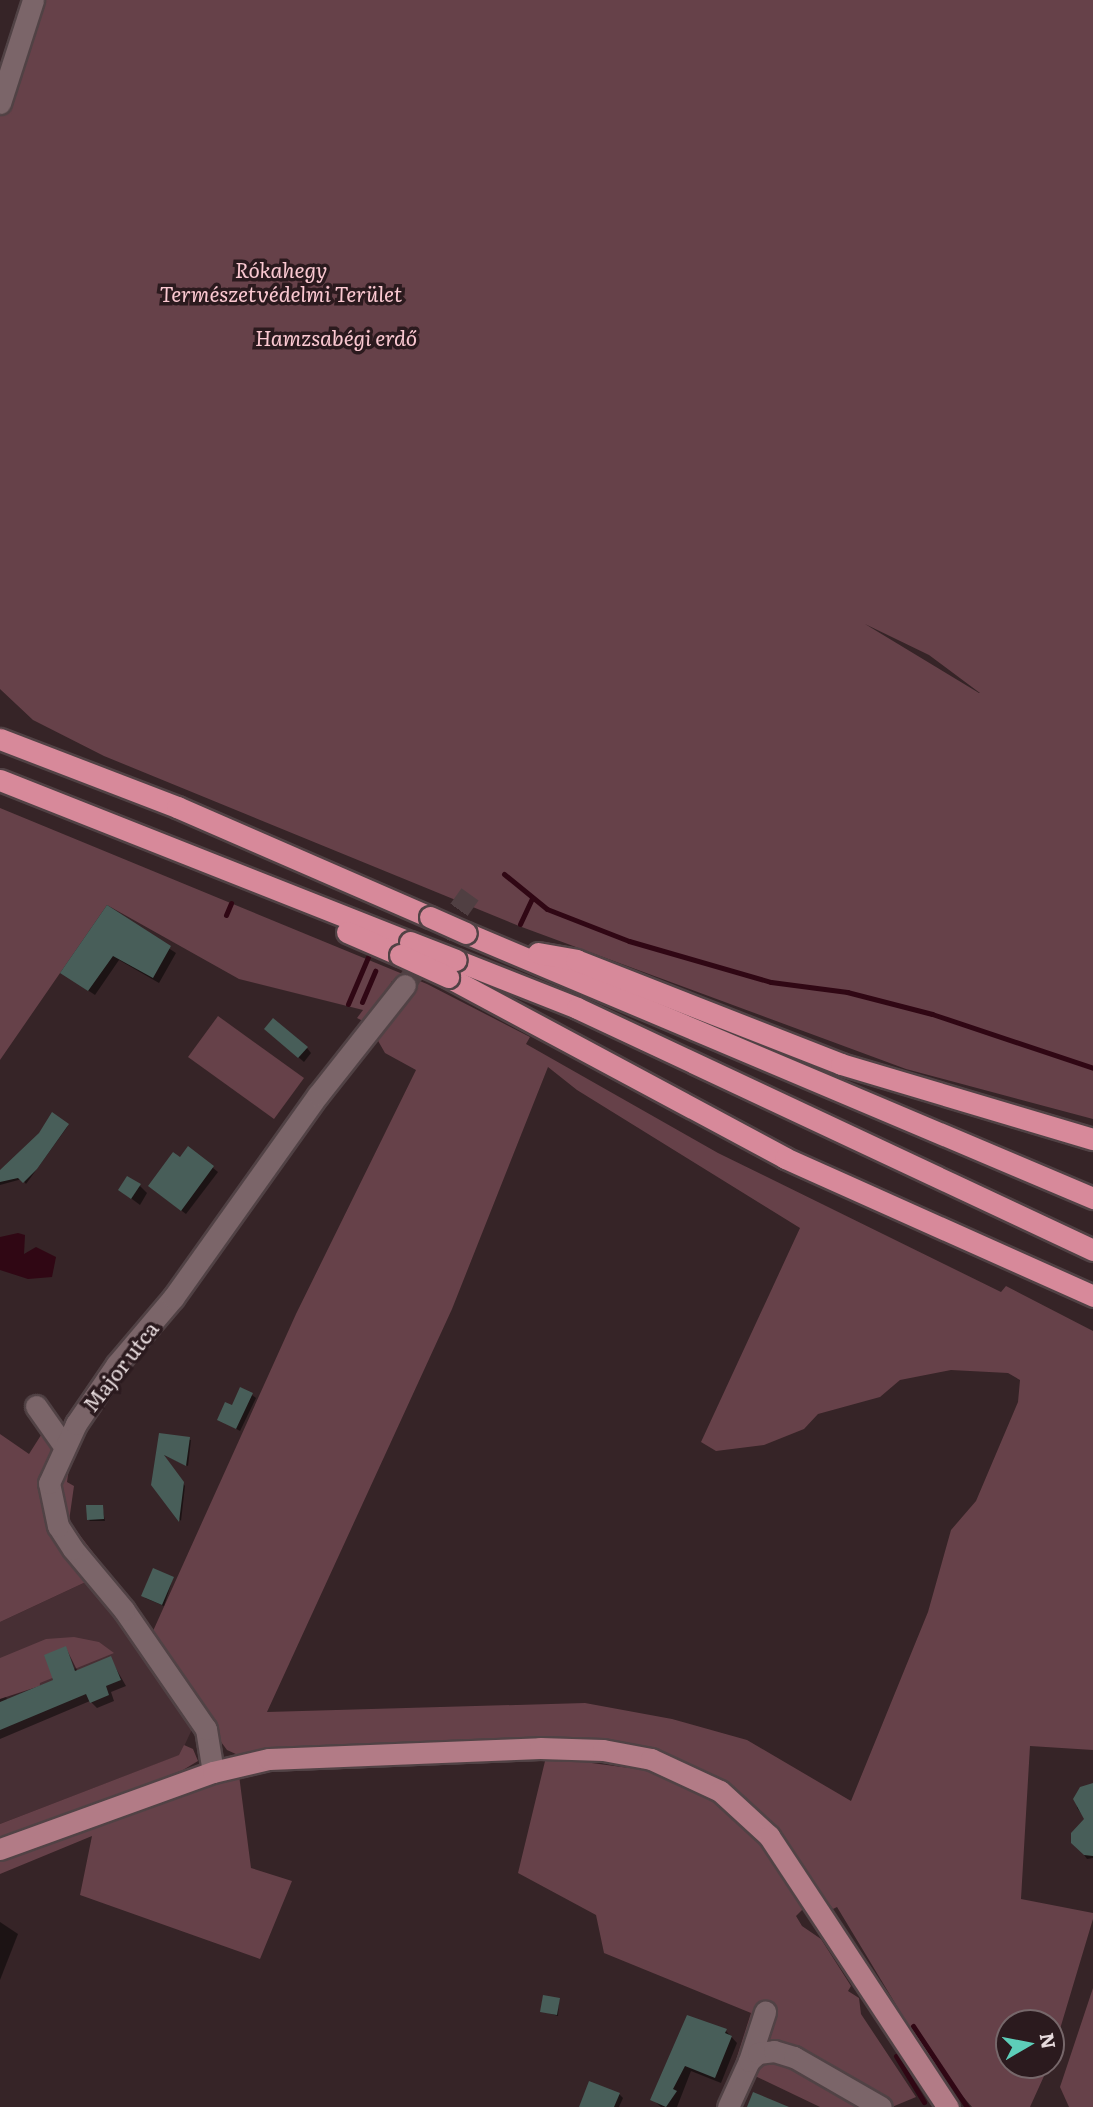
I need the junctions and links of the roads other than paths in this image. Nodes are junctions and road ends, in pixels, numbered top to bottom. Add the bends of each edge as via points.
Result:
1 (33, 0) edge
2 (1, 96) edge
3 (0, 739) edge
4 (0, 780) edge
5 (496, 945) junction
6 (452, 968) junction
7 (405, 985) tunnel mouth
8 (1093, 1139) edge
9 (1093, 1198) edge
10 (931, 1226) junction
11 (1093, 1251) edge
12 (1093, 1296) edge
13 (1093, 1308) edge
14 (36, 1406) dead end
15 (64, 1446) junction
16 (213, 1772) junction
17 (0, 1849) edge
18 (765, 2012) dead end
19 (748, 2061) junction
20 (728, 2107) edge
21 (881, 2107) edge
22 (948, 2107) edge

1 - 2 street
3 - 5 highway, bridge via 177,807
4 - 6 highway, bridge
5 - 8 highway via 576,960 841,1064
5 - 9 highway
6 - 10 highway via 785,1158
6 - 11 highway via 578,1008
7 - 15 street, Major utca via 317,1096 173,1298 117,1364
10 - 12 highway
10 - 13 highway
14 - 15 street
15 - 16 street, Major utca via 49,1483 58,1526 124,1610 206,1728
16 - 17 main road
16 - 22 main road via 299,1757 540,1748 634,1755 694,1776 738,1805 780,1849
18 - 19 street
19 - 20 street
19 - 21 street via 764,2052 783,2053

